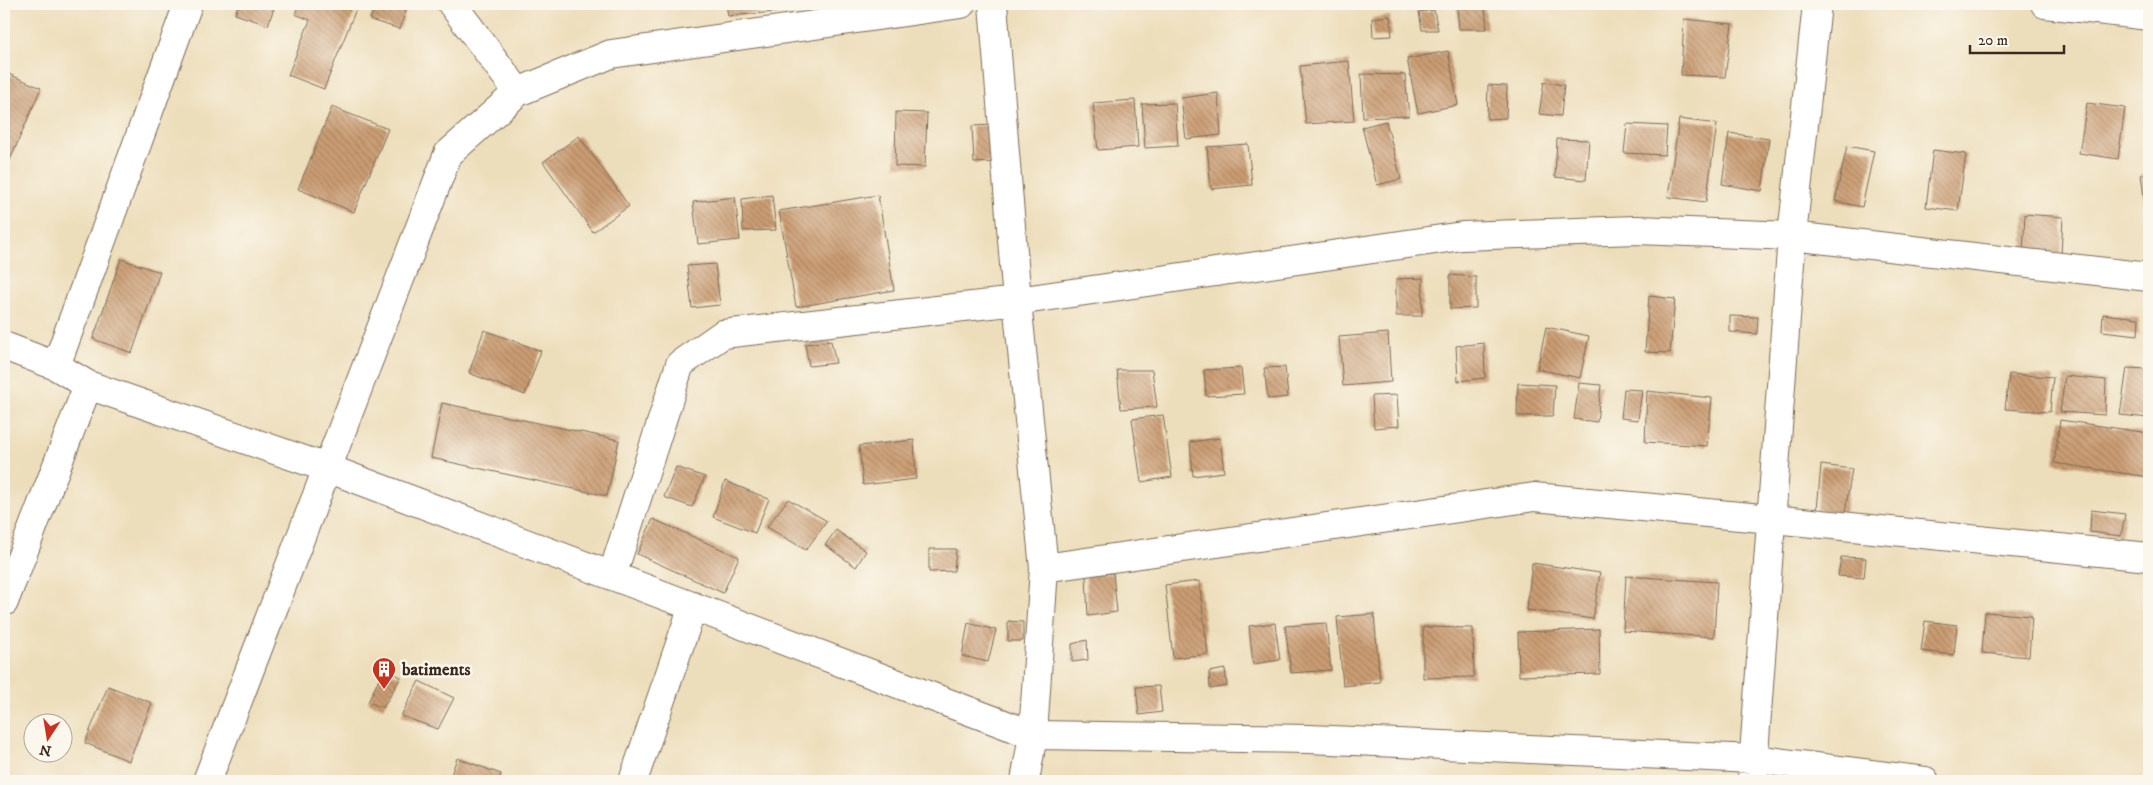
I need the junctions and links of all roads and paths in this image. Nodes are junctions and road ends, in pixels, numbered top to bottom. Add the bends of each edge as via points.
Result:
1 (188, 4) edge
2 (452, 4) edge
3 (961, 4) edge
4 (993, 4) edge
5 (1817, 4) edge
6 (2045, 4) edge
7 (2149, 16) edge
8 (518, 92) junction
9 (1792, 236) junction
10 (2149, 277) edge
11 (1017, 301) junction
12 (4, 346) edge
13 (56, 366) junction
14 (88, 385) junction
15 (327, 468) junction
16 (1772, 518) junction
17 (2149, 557) edge
18 (1044, 568) junction
19 (612, 576) junction
20 (4, 602) edge
21 (693, 606) junction
22 (1033, 735) junction
23 (1753, 770) edge
24 (206, 781) edge
25 (633, 781) edge
26 (1026, 781) edge
27 (1924, 781) edge

1 - 13 street
2 - 8 street
3 - 8 street via 611,54
4 - 11 street
5 - 9 street
6 - 7 street
8 - 15 street via 448,154
9 - 10 street
9 - 11 street via 1637,230 1462,236
9 - 16 street
11 - 18 street
11 - 19 street via 723,334 680,364
12 - 13 street
13 - 14 street
14 - 15 street
14 - 20 street
15 - 19 street
15 - 24 street
16 - 17 street
16 - 18 street via 1534,497
16 - 23 street
18 - 22 street
19 - 21 street
21 - 22 street
21 - 25 street
22 - 23 street via 1309,739
22 - 26 street
23 - 27 street

